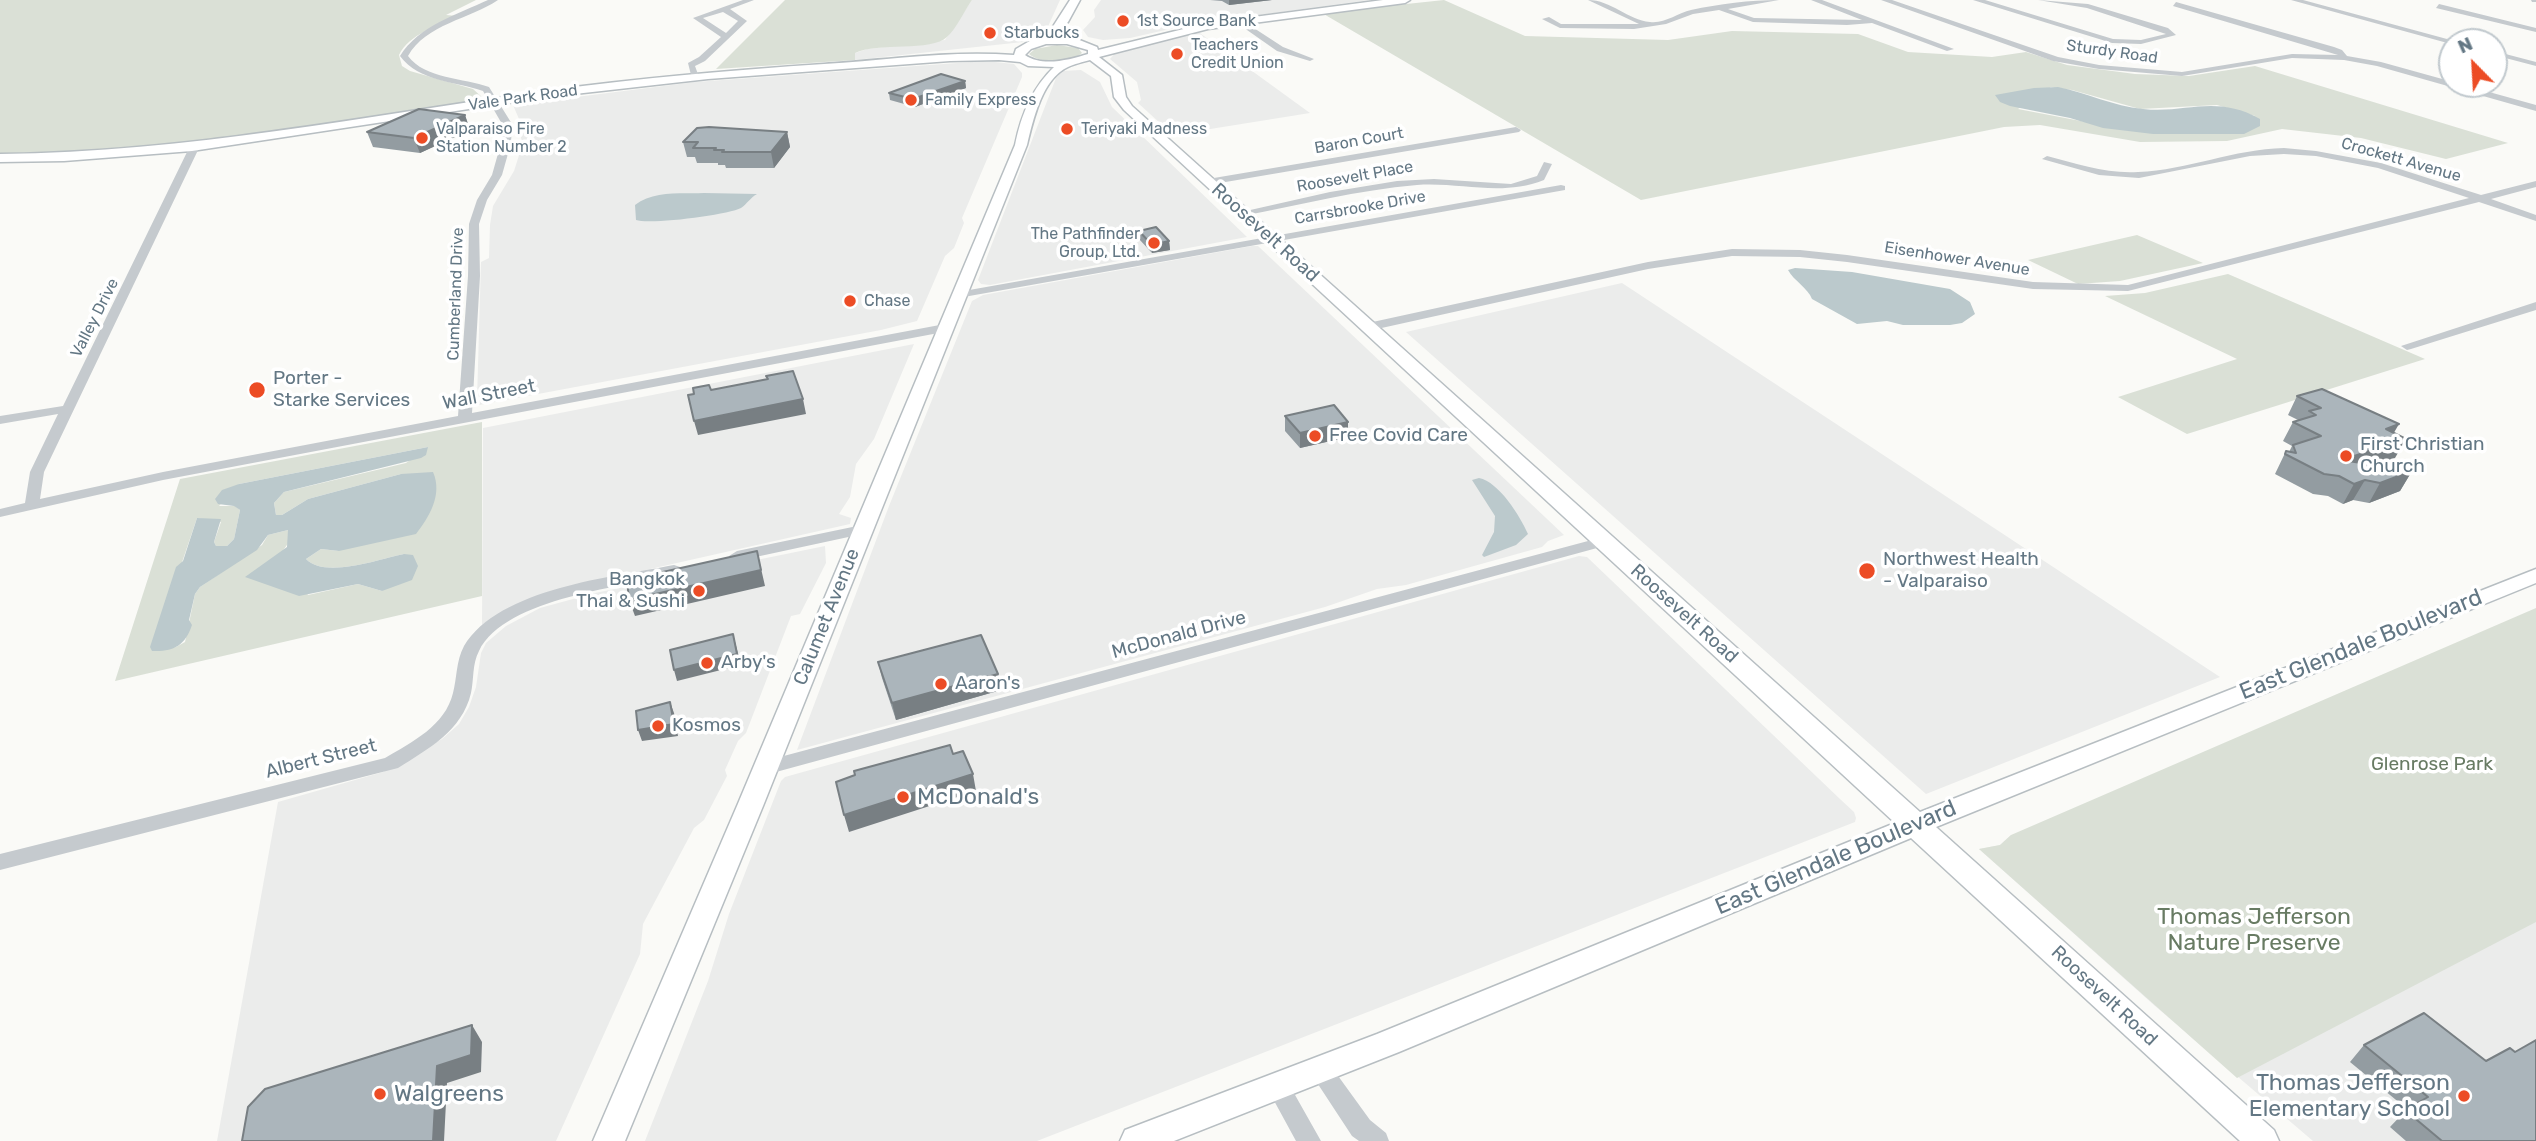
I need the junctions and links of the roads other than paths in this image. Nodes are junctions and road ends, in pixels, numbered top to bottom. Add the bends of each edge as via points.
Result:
1 (494, 0) edge
2 (750, 0) edge
3 (1075, 0) edge
4 (1405, 0) edge
5 (1592, 0) edge
6 (1775, 0) edge
7 (1815, 0) edge
8 (1885, 0) edge
9 (1977, 0) edge
10 (2042, 0) edge
11 (2200, 0) edge
12 (2295, 0) edge
13 (2462, 2) dead end
14 (1718, 8) junction
15 (724, 9) junction
16 (1546, 19) dead end
17 (1240, 21) junction
18 (1871, 21) junction
19 (1065, 22) junction
20 (1648, 25) junction
21 (2536, 30) edge
22 (725, 36) junction
23 (1161, 37) junction
24 (2438, 38) edge
25 (1082, 43) junction
26 (1030, 45) junction
27 (1950, 49) dead end
28 (1092, 56) junction
29 (2508, 56) edge
30 (2344, 58) junction
31 (1310, 59) dead end
32 (923, 60) junction
33 (1024, 60) junction
34 (1068, 63) junction
35 (2536, 64) edge
36 (695, 77) junction
37 (1116, 81) junction
38 (1039, 91) junction
39 (495, 102) junction
40 (2536, 108) edge
41 (1516, 130) dead end
42 (194, 148) junction
43 (0, 158) edge
44 (2047, 159) dead end
45 (1548, 164) dead end
46 (1209, 182) junction
47 (2536, 184) edge
48 (1561, 188) dead end
49 (2479, 199) junction
50 (1242, 213) junction
51 (2536, 219) edge
52 (1272, 239) junction
53 (958, 295) junction
54 (2536, 306) edge
55 (1368, 327) junction
56 (944, 328) junction
57 (2407, 346) dead end
58 (66, 409) junction
59 (465, 419) junction
60 (0, 420) edge
61 (32, 504) junction
62 (0, 513) edge
63 (862, 530) junction
64 (1603, 542) junction
65 (724, 559) edge
66 (685, 567) edge
67 (2536, 575) edge
68 (765, 768) junction
69 (1918, 824) junction
70 (0, 862) edge
71 (1320, 1069) junction
72 (1278, 1086) junction
73 (609, 1141) edge
74 (1136, 1141) edge
75 (1309, 1141) edge
76 (1377, 1141) edge
77 (2263, 1141) edge

1 - 39 street via 421,36 404,56 410,66 421,71 486,89
2 - 15 street
3 - 19 street
4 - 17 street
5 - 20 street
6 - 14 street
7 - 18 street
8 - 30 street, Sturdy Road via 2056,58 2099,67 2182,74 2292,56
9 - 10 street via 2112,41 2141,42 2172,35 2088,6
11 - 30 street, Sturdy Road via 2176,4 2331,49
12 - 24 street
13 - 21 street via 2439,6
14 - 18 street via 1753,20
14 - 20 street
15 - 22 street via 743,21
15 - 22 street via 698,18
16 - 20 street via 1560,26
17 - 23 street
17 - 31 street via 1280,49
18 - 27 street
19 - 25 street via 1071,36
19 - 26 street
22 - 36 street via 691,65
23 - 25 street
23 - 28 street
25 - 26 street, Vale Park Road
25 - 28 street, Roosevelt Road via 1094,50
26 - 32 street, Vale Park Road
26 - 33 street via 1019,52
28 - 34 street
28 - 37 street, Roosevelt Road via 1115,73
29 - 35 street
30 - 40 street, Sturdy Road
32 - 33 street, Vale Park Road
32 - 36 street, Vale Park Road
33 - 34 street, Vale Park Road
33 - 38 street
34 - 37 street
34 - 38 street, Calumet Avenue via 1051,73
36 - 39 street, Vale Park Road
37 - 46 street, Roosevelt Road via 1126,106
38 - 53 street, Calumet Avenue
39 - 42 street, Vale Park Road
39 - 59 street, Cumberland Drive via 507,124 506,143 474,224
41 - 46 street, Baron Court
42 - 43 street, Vale Park Road
42 - 58 street, Valley Drive
44 - 49 street, Crockett Avenue via 2091,172 2139,175 2247,153 2312,153 2366,163
45 - 50 street, Roosevelt Place via 1541,178 1510,186 1412,182
46 - 50 street, Roosevelt Road
47 - 49 street, Eisenhower Avenue
48 - 52 street, Carrsbrooke Drive
49 - 51 street, Crockett Avenue
49 - 55 street, Eisenhower Avenue via 2127,288 2023,287 1861,259 1744,252 1630,270
50 - 52 street, Roosevelt Road
52 - 53 street, Carrsbrooke Drive
52 - 55 street, Roosevelt Road
53 - 56 street, Calumet Avenue
54 - 57 street
55 - 64 street, Roosevelt Road
56 - 59 street, Wall Street
56 - 63 street, Calumet Avenue
58 - 60 street
58 - 61 street, Valley Drive via 37,472
59 - 61 street, Wall Street
61 - 62 street, Wall Street
63 - 65 street
63 - 68 street, Calumet Avenue
64 - 68 street, McDonald Drive
64 - 69 street, Roosevelt Road
66 - 70 street, Albert Street via 556,597 499,622 471,649 454,716 440,731 391,763
67 - 69 street, East Glendale Boulevard
68 - 73 street, Calumet Avenue
69 - 71 street, East Glendale Boulevard
69 - 77 street, Roosevelt Road
71 - 72 street, East Glendale Boulevard
71 - 76 street via 1361,1128
72 - 74 street, East Glendale Boulevard
72 - 75 street

